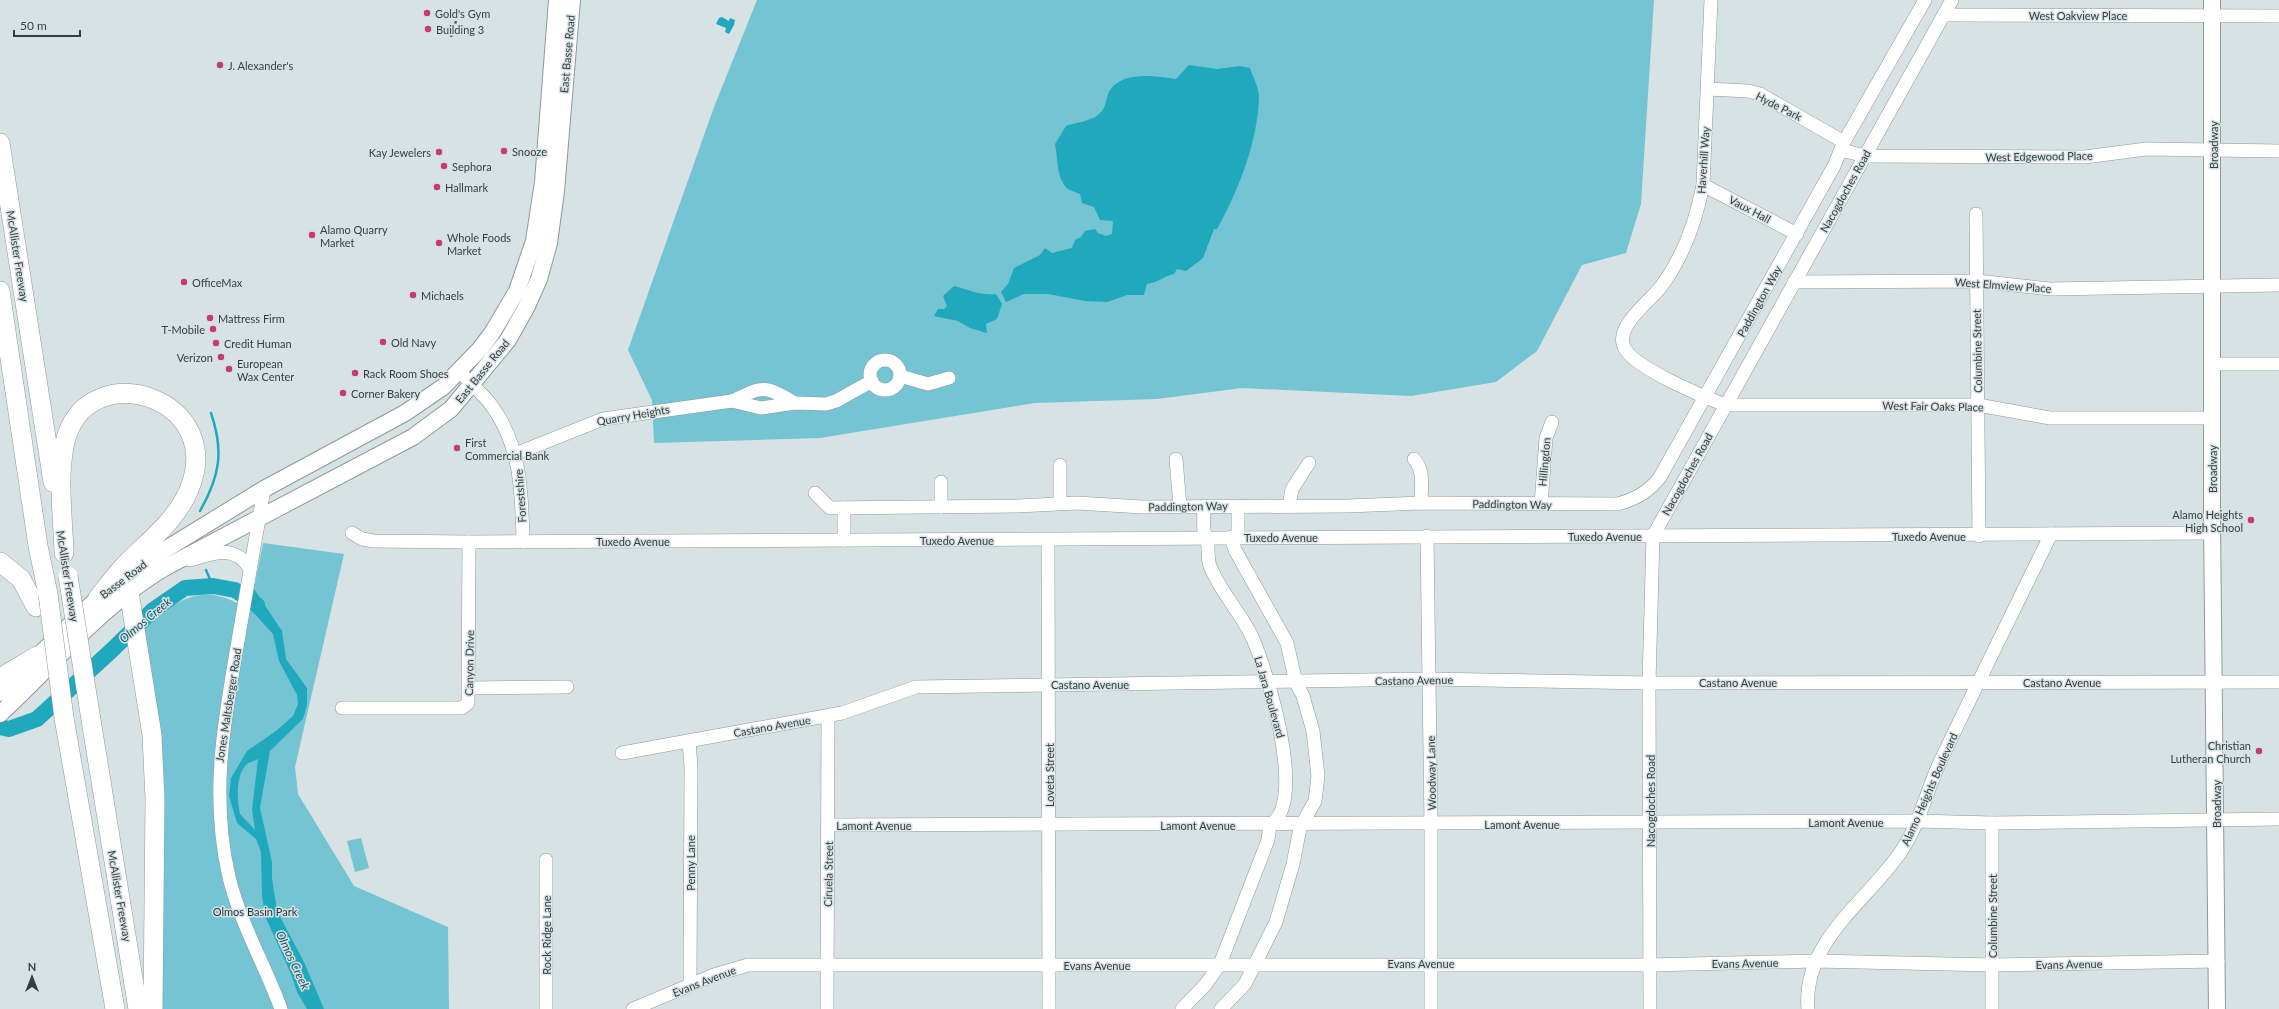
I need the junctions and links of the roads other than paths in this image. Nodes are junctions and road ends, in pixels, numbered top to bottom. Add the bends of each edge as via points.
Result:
1 (557, 0) edge
2 (572, 0) edge
3 (1711, 0) edge
4 (1925, 0) edge
5 (1952, 0) edge
6 (2212, 8) edge
7 (1944, 15) junction
8 (2279, 16) edge
9 (1708, 89) junction
10 (0, 143) edge
11 (1842, 146) junction
12 (2279, 150) edge
13 (2213, 151) junction
14 (1864, 156) junction
15 (1703, 185) junction
16 (549, 190) junction
17 (1976, 214) dead end
18 (1797, 234) junction
19 (1976, 281) junction
20 (1794, 282) junction
21 (2212, 285) junction
22 (2279, 285) edge
23 (0, 291) edge
24 (2212, 364) junction
25 (2279, 364) edge
26 (460, 372) junction
27 (900, 376) junction
28 (949, 378) dead end
29 (872, 381) junction
30 (472, 384) junction
31 (1705, 398) junction
32 (732, 401) junction
33 (796, 403) junction
34 (1725, 405) junction
35 (1978, 405) junction
36 (2212, 418) junction
37 (1552, 422) dead end
38 (515, 454) junction
39 (1176, 459) dead end
40 (1414, 459) dead end
41 (1309, 463) dead end
42 (1060, 465) dead end
43 (941, 482) dead end
44 (264, 489) junction
45 (815, 493) dead end
46 (1421, 503) junction
47 (1060, 504) junction
48 (1541, 504) junction
49 (1180, 506) junction
50 (1204, 506) junction
51 (1238, 506) junction
52 (1289, 506) junction
53 (941, 507) junction
54 (844, 508) junction
55 (259, 518) junction
56 (2212, 533) junction
57 (352, 534) dead end
58 (2052, 534) junction
59 (1426, 536) junction
60 (1653, 536) junction
61 (1979, 536) junction
62 (1207, 537) junction
63 (1234, 537) junction
64 (844, 540) junction
65 (1048, 540) junction
66 (469, 542) junction
67 (523, 542) junction
68 (64, 553) junction
69 (0, 562) edge
70 (166, 567) junction
71 (250, 570) junction
72 (129, 592) junction
73 (98, 598) junction
74 (42, 601) junction
75 (92, 625) junction
76 (37, 656) junction
77 (0, 678) edge
78 (1429, 679) junction
79 (1978, 682) junction
80 (2215, 682) junction
81 (2279, 682) edge
82 (1267, 683) junction
83 (1296, 683) junction
84 (1649, 683) junction
85 (1049, 684) junction
86 (567, 687) dead end
87 (470, 688) junction
88 (0, 693) edge
89 (342, 708) dead end
90 (0, 714) edge
91 (828, 716) junction
92 (689, 741) junction
93 (622, 753) dead end
94 (2216, 819) junction
95 (2279, 819) edge
96 (1917, 821) junction
97 (1650, 823) junction
98 (1992, 823) junction
99 (1050, 824) junction
100 (1431, 824) junction
101 (828, 825) junction
102 (1270, 825) junction
103 (1303, 825) junction
104 (546, 860) dead end
105 (1816, 961) junction
106 (2218, 961) junction
107 (1431, 963) junction
108 (1220, 964) junction
109 (1254, 964) junction
110 (1049, 965) junction
111 (1650, 965) junction
112 (1992, 965) junction
113 (827, 966) junction
114 (690, 986) junction
115 (115, 1009) edge
116 (138, 1009) edge
117 (153, 1009) edge
118 (281, 1009) edge
119 (546, 1009) edge
120 (633, 1009) edge
121 (828, 1009) edge
122 (1050, 1009) edge
123 (1182, 1009) edge
124 (1221, 1009) edge
125 (1431, 1009) edge
126 (1650, 1009) edge
127 (1808, 1009) edge
128 (1992, 1009) edge
129 (2217, 1009) edge

1 - 16 main road, East Basse Road
2 - 16 main road, East Basse Road
3 - 9 street, Haverhill Way
4 - 11 street, Paddington Way
5 - 7 street, Nacogdoches Road
6 - 7 street, West Oakview Place
6 - 8 street, West Oakview Place
6 - 13 main road, Broadway
7 - 14 street, Nacogdoches Road
9 - 11 street, Hyde Park via 1760,94
9 - 15 street, Haverhill Way
10 - 68 highway, McAllister Freeway
11 - 14 street, Hyde Park
11 - 18 street, Paddington Way
12 - 13 street, West Edgewood Place
13 - 14 street, West Edgewood Place via 2146,149 2085,157
13 - 21 main road, Broadway
14 - 20 street, Nacogdoches Road
15 - 18 street, Vaux Hall
15 - 31 street, Haverhill Way via 1697,213 1681,254 1660,288 1626,326 1622,340 1624,348 1636,362
16 - 26 main road, East Basse Road via 517,291 492,333
16 - 30 main road, East Basse Road via 552,228 544,262 527,306 508,340
17 - 19 street, Columbine Street
18 - 31 street, Paddington Way
19 - 20 street, West Elmview Place
19 - 21 street, West Elmview Place via 2050,289
19 - 35 street, Columbine Street
20 - 34 street, Nacogdoches Road
21 - 22 street, West Elmview Place
21 - 24 main road, Broadway
23 - 74 highway, McAllister Freeway via 38,546
24 - 25 street
24 - 36 main road, Broadway
26 - 30 street, Forestshire
26 - 44 main road, East Basse Road via 405,413
27 - 28 street via 928,384
27 - 29 street via 897,384 889,389 879,388
27 - 29 street via 897,366 884,360 872,367
29 - 33 street, Quarry Heights via 831,403
30 - 38 street, Forestshire via 497,415
30 - 55 main road, East Basse Road via 451,409 413,437
31 - 34 street, Haverhill Way
31 - 48 street, Paddington Way via 1660,477 1648,490 1629,501 1617,504
32 - 33 street, Quarry Heights via 761,408
32 - 33 street, Quarry Heights via 754,390 764,389
32 - 38 street, Quarry Heights via 603,419
34 - 35 street, West Fair Oaks Place
34 - 60 street, Nacogdoches Road
35 - 36 street, West Fair Oaks Place via 2050,418
35 - 61 street, Columbine Street
36 - 56 main road, Broadway
37 - 48 street, Hillingdon via 1546,438
38 - 67 street, Forestshire via 522,490
39 - 49 street
40 - 46 street via 1422,472
41 - 52 street via 1292,489
42 - 47 street
43 - 53 street
44 - 55 street, Jones Maltsberger Road
44 - 73 main road, Basse Road via 127,573
44 - 75 main road via 256,502 242,512 147,570 116,593
45 - 54 street, Paddington Way via 830,508
46 - 48 street, Paddington Way
46 - 52 street, Paddington Way
47 - 49 street, Paddington Way
47 - 53 street, Paddington Way
49 - 50 street, Paddington Way
50 - 51 street, Paddington Way
50 - 62 street, La Jara Boulevard via 1204,532
51 - 52 street, Paddington Way
51 - 63 street
53 - 54 street, Paddington Way
54 - 64 street
55 - 70 main road, Basse Road
55 - 71 street, Jones Maltsberger Road
56 - 58 street, Tuxedo Avenue
56 - 80 main road, Broadway
57 - 66 street, Tuxedo Avenue via 374,541
58 - 61 street, Tuxedo Avenue
58 - 79 street, Alamo Heights Boulevard
59 - 60 street, Tuxedo Avenue
59 - 63 street, Tuxedo Avenue
59 - 78 street, Woodway Lane
60 - 61 street, Tuxedo Avenue
60 - 84 street, Nacogdoches Road
62 - 63 street, Tuxedo Avenue
62 - 65 street, Tuxedo Avenue
62 - 82 street, La Jara Boulevard via 1210,565 1243,618 1254,641
63 - 83 street via 1235,550 1287,643
64 - 65 street, Tuxedo Avenue
64 - 67 street, Tuxedo Avenue
65 - 85 street, Loveta Street
66 - 67 street, Tuxedo Avenue
66 - 87 street, Canyon Drive
68 - 73 highway via 63,452 68,434 84,408 101,399 119,394 141,394 159,400 171,408 190,432 195,446 194,475 188,493 171,520 122,569
68 - 116 highway, McAllister Freeway, bridge
69 - 74 highway via 21,578
70 - 71 street via 226,552 239,555
70 - 72 main road, Basse Road
71 - 118 street, Jones Maltsberger Road via 223,725 219,768 220,824 229,878 237,903
72 - 75 main road, Basse Road
72 - 117 highway via 152,735 155,799
73 - 76 main road, Basse Road
74 - 115 highway, McAllister Freeway, bridge via 49,682 64,718
75 - 90 main road, Basse Road
76 - 77 highway
76 - 88 main road, Basse Road
78 - 83 street, Castano Avenue
78 - 84 street, Castano Avenue
78 - 100 street, Woodway Lane
79 - 80 street, Castano Avenue
79 - 84 street, Castano Avenue
79 - 96 street, Alamo Heights Boulevard via 1931,782
80 - 81 street, Castano Avenue
80 - 94 main road, Broadway
82 - 83 street, Castano Avenue
82 - 85 street, Castano Avenue
82 - 102 street, La Jara Boulevard via 1283,738 1286,772 1285,795 1277,818
83 - 103 street via 1303,696 1313,731 1318,776 1315,801
84 - 97 street, Nacogdoches Road
85 - 91 street, Castano Avenue via 916,687
85 - 99 street, Loveta Street
86 - 87 street
87 - 89 street, Canyon Drive via 468,703 462,708
91 - 92 street, Castano Avenue
91 - 101 street, Ciruela Street
92 - 93 street, Castano Avenue
92 - 114 street, Penny Lane
94 - 95 street, Lamont Avenue
94 - 98 street, Lamont Avenue
94 - 106 main road, Broadway
96 - 97 street, Lamont Avenue
96 - 98 street, Lamont Avenue
96 - 105 street, Alamo Heights Boulevard via 1900,854 1831,932
97 - 100 street, Lamont Avenue
97 - 111 street, Nacogdoches Road
98 - 112 street, Columbine Street
99 - 101 street, Lamont Avenue
99 - 102 street, Lamont Avenue
99 - 110 street, Loveta Street
100 - 103 street, Lamont Avenue
100 - 107 street, Woodway Lane
101 - 113 street, Ciruela Street
102 - 103 street, Lamont Avenue
102 - 108 street, La Jara Boulevard via 1268,840
103 - 109 street via 1298,835 1293,864 1276,922
104 - 119 street, Rock Ridge Lane
105 - 111 street, Evans Avenue
105 - 112 street, Evans Avenue
105 - 127 street, Alamo Heights Boulevard via 1810,972
106 - 112 street, Evans Avenue
106 - 129 main road, Broadway
107 - 109 street, Evans Avenue
107 - 111 street, Evans Avenue
107 - 125 street, Woodway Lane
108 - 109 street, Evans Avenue
108 - 110 street, Evans Avenue
108 - 123 street, La Jara Boulevard via 1206,984
109 - 124 street via 1245,984
110 - 113 street, Evans Avenue
110 - 122 street, Loveta Street
111 - 126 street, Nacogdoches Road
112 - 128 street, Columbine Street
113 - 114 street, Evans Avenue via 748,965 714,975
113 - 121 street, Ciruela Street
114 - 120 street, Evans Avenue

